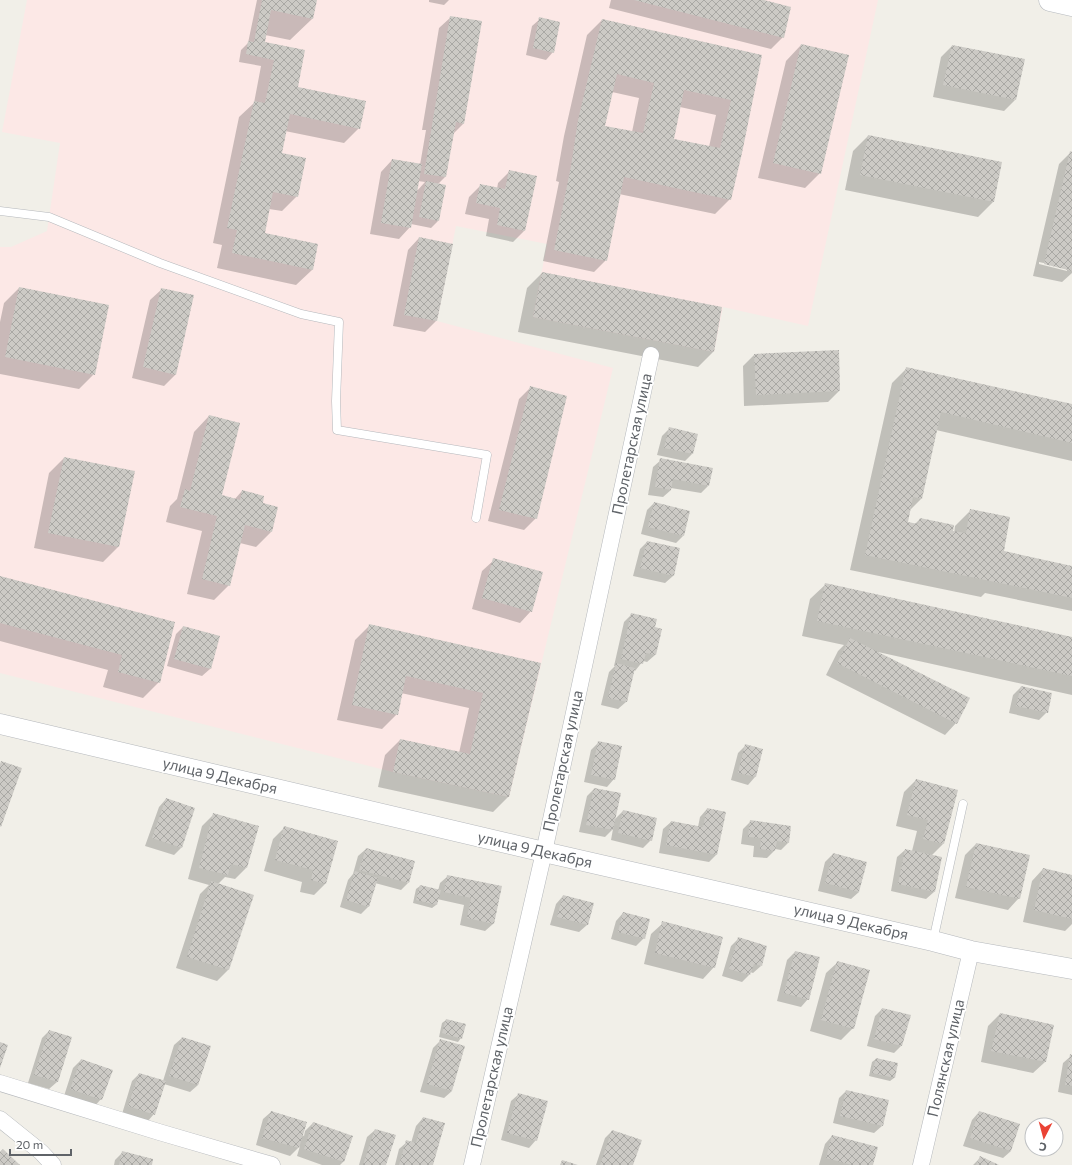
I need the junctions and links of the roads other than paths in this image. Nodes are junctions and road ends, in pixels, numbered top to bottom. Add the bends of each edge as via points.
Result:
1 (1050, 0) edge
2 (1072, 5) edge
3 (0, 210) edge
4 (651, 356) dead end
5 (476, 518) dead end
6 (0, 724) edge
7 (963, 804) dead end
8 (544, 852) junction
9 (933, 941) junction
10 (971, 951) junction
11 (1072, 969) edge
12 (0, 1083) edge
13 (0, 1119) edge
14 (53, 1165) edge
15 (272, 1165) edge
16 (472, 1165) edge
17 (920, 1165) edge

1 - 2 main road
3 - 5 lane via 49,217 160,264 301,314 340,322 337,430 487,455
4 - 8 street, Пролетарская улица
6 - 8 street, улица 9 Декабря
7 - 9 lane
8 - 9 street, улица 9 Декабря
8 - 16 street, Пролетарская улица
9 - 10 street, улица 9 Декабря
10 - 11 street, улица 9 Декабря
10 - 17 street, Полянская улица
12 - 15 street
13 - 14 street

